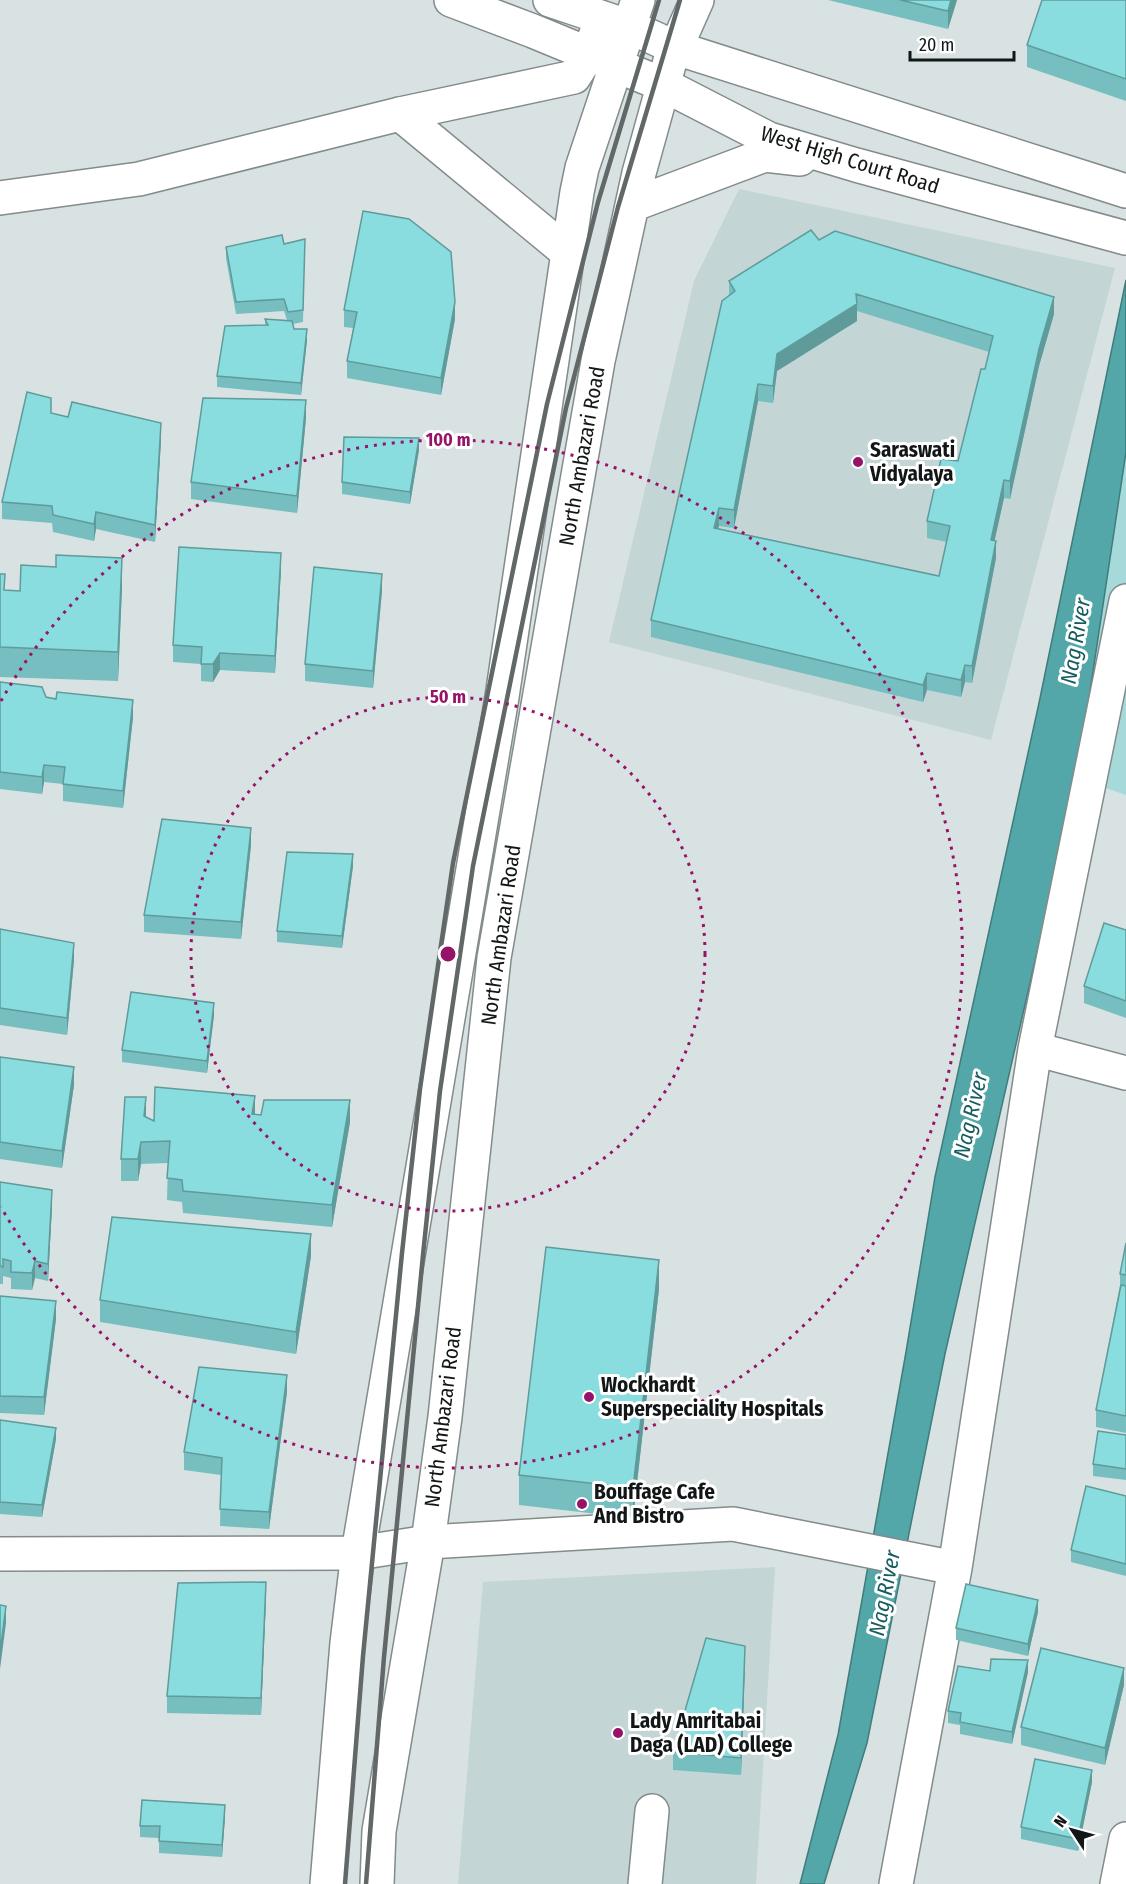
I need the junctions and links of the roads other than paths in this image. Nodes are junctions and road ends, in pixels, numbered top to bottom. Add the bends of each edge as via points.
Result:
1 (451, 0) edge
2 (550, 0) edge
3 (697, 0) edge
4 (623, 15) edge
5 (676, 48) junction
6 (602, 60) junction
7 (664, 86) junction
8 (400, 114) junction
9 (856, 165) junction
10 (1126, 191) edge
11 (0, 198) edge
12 (632, 205) junction
13 (1126, 238) edge
14 (567, 252) junction
15 (1126, 601) edge
16 (1035, 1049) junction
17 (1126, 1073) edge
18 (428, 1542) junction
19 (358, 1552) junction
20 (0, 1554) edge
21 (948, 1566) junction
22 (652, 1811) dead end
23 (1126, 1839) edge
24 (327, 1884) edge
25 (377, 1884) edge
26 (645, 1884) edge
27 (896, 1884) edge
28 (1117, 1884) edge

1 - 6 main road, West High Court Road
2 - 4 main road
3 - 5 main road, North Ambazari Road
4 - 5 main road
4 - 6 main road, North Ambazari Road
5 - 7 main road, North Ambazari Road
5 - 10 main road
6 - 7 main road, West High Court Road
6 - 8 main road via 574,77
6 - 14 main road, North Ambazari Road
7 - 9 main road, West High Court Road via 770,138
7 - 12 main road, North Ambazari Road
8 - 11 main road via 139,179
8 - 14 main road
9 - 12 main road via 765,155
9 - 13 main road, West High Court Road
12 - 18 main road, North Ambazari Road via 598,361 494,958 447,1406
14 - 19 main road, North Ambazari Road via 502,697
15 - 16 main road
16 - 17 main road
16 - 21 main road
18 - 19 main road
18 - 21 main road via 733,1524
18 - 25 main road, North Ambazari Road via 379,1831
19 - 20 main road
19 - 24 main road, North Ambazari Road
21 - 27 main road
22 - 26 main road
23 - 28 main road

